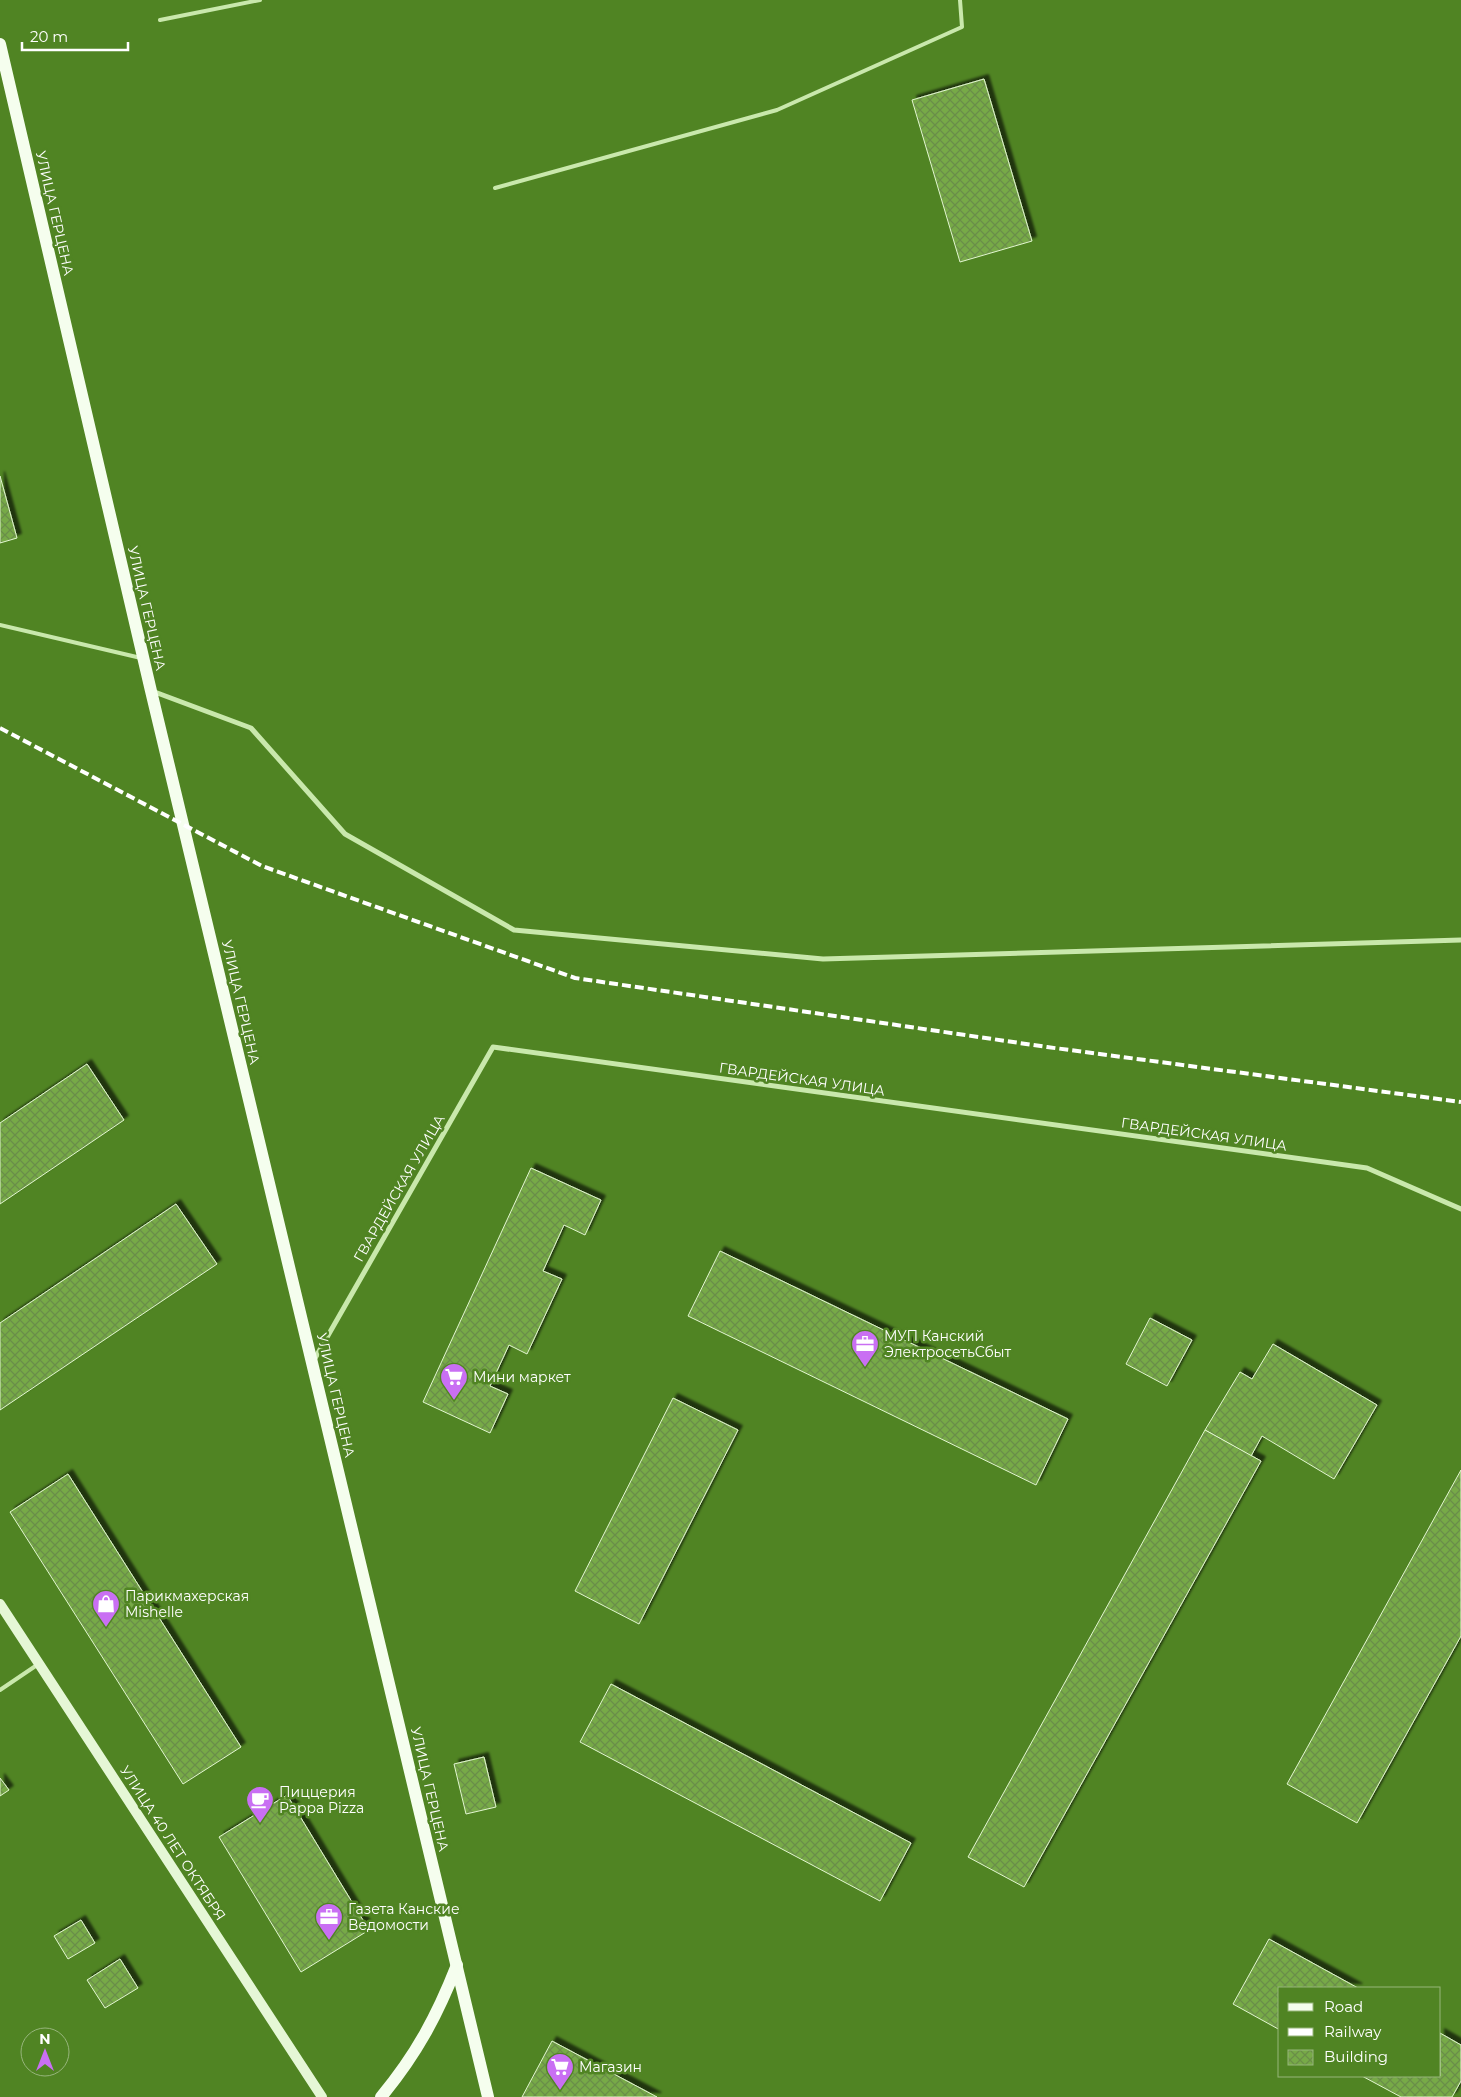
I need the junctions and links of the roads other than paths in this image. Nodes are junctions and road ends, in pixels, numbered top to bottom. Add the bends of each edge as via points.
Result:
1 (260, 0) edge
2 (960, 0) edge
3 (160, 20) dead end
4 (0, 44) edge
5 (495, 188) dead end
6 (0, 624) edge
7 (144, 658) junction
8 (151, 691) junction
9 (1461, 940) edge
10 (1461, 1209) edge
11 (312, 1362) junction
12 (0, 1604) edge
13 (40, 1663) junction
14 (0, 1690) edge
15 (457, 1965) junction
16 (322, 2097) edge
17 (381, 2097) edge
18 (488, 2097) edge

1 - 3 lane
2 - 5 lane via 962,27 777,110
4 - 7 main road, УЛИЦА ГЕРЦЕНА
6 - 7 lane
7 - 8 main road, УЛИЦА ГЕРЦЕНА
8 - 9 street via 251,728 345,834 514,930 823,959
8 - 11 main road, УЛИЦА ГЕРЦЕНА
10 - 11 street, ГВАРДЕЙСКАЯ УЛИЦА via 1367,1168 493,1047
11 - 15 main road, УЛИЦА ГЕРЦЕНА
12 - 13 main road, УЛИЦА 40 ЛЕТ ОКТЯБРЯ
13 - 14 lane
13 - 16 main road, УЛИЦА 40 ЛЕТ ОКТЯБРЯ
15 - 17 main road via 421,2043
15 - 18 main road, УЛИЦА ГЕРЦЕНА

